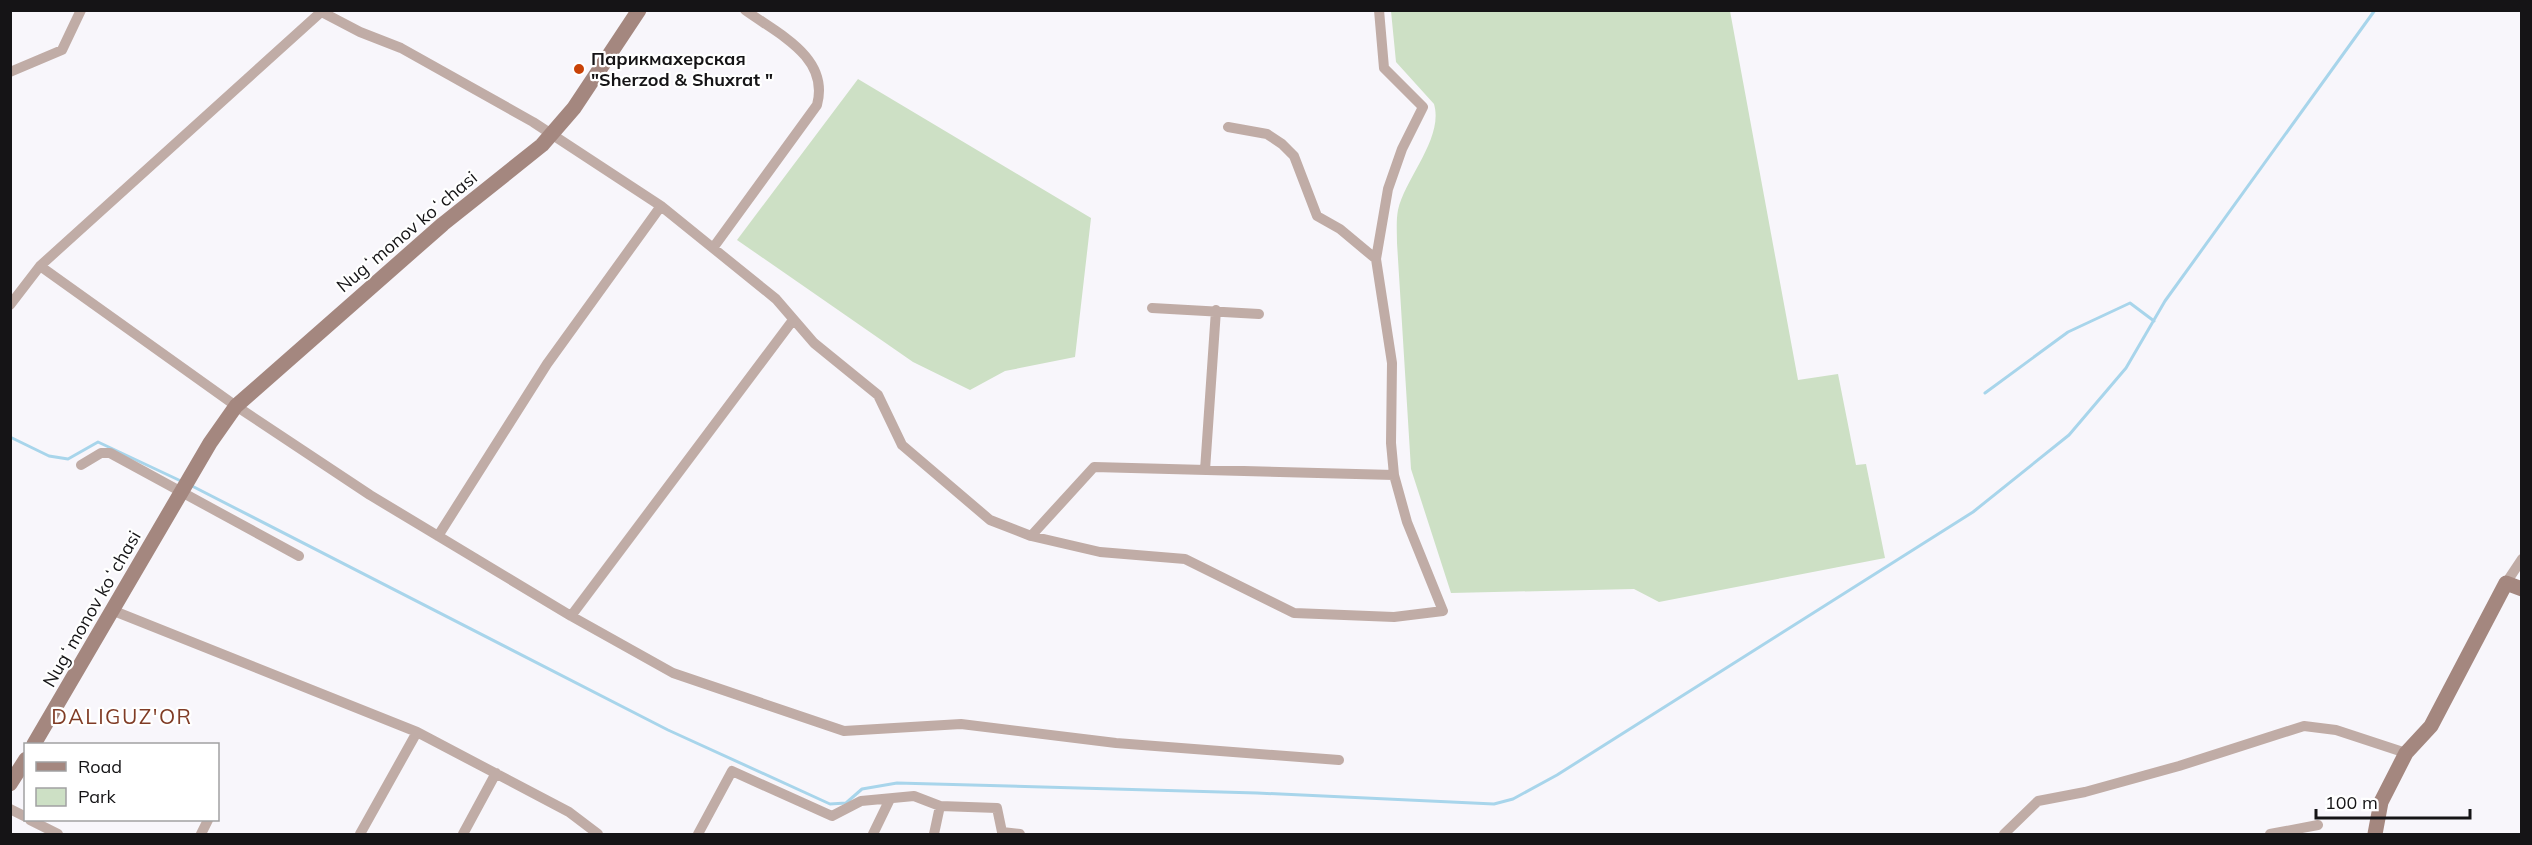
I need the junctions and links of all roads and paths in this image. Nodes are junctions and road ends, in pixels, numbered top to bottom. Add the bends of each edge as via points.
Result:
1 (81, 10) edge
2 (639, 10) edge
3 (745, 10) edge
4 (1379, 10) edge
5 (319, 11) edge
6 (10, 72) edge
7 (1227, 127) dead end
8 (553, 134) junction
9 (661, 206) junction
10 (713, 248) junction
11 (1376, 259) junction
12 (40, 266) junction
13 (10, 305) edge
14 (1152, 308) dead end
15 (1216, 310) junction
16 (1259, 314) dead end
17 (793, 320) junction
18 (236, 406) junction
19 (81, 465) dead end
20 (1205, 470) junction
21 (1394, 475) junction
22 (182, 492) junction
23 (438, 536) junction
24 (1032, 536) junction
25 (299, 556) dead end
26 (2522, 559) edge
27 (2506, 583) junction
28 (2522, 589) edge
29 (114, 611) junction
30 (571, 616) junction
31 (417, 732) junction
32 (35, 743) edge
33 (2406, 753) junction
34 (1339, 760) dead end
35 (24, 762) edge
36 (496, 773) junction
37 (10, 784) edge
38 (890, 799) junction
39 (940, 806) junction
40 (10, 809) edge
41 (24, 816) edge
42 (34, 821) edge
43 (2318, 825) dead end
44 (58, 834) edge
45 (360, 834) edge
46 (463, 834) edge
47 (598, 834) edge
48 (698, 834) edge
49 (873, 834) edge
50 (934, 834) edge
51 (1020, 834) edge
52 (2004, 834) edge
53 (2270, 834) edge
54 (2375, 834) edge

1 - 6 street via 62,50
2 - 8 main road, Nugʻmonov koʻchasi
3 - 10 street via 805,54 815,66 821,92 817,105
4 - 11 street via 1384,68 1423,107 1388,189
5 - 8 street via 401,48
5 - 12 street
7 - 11 street via 1267,134 1282,144 1294,156 1317,216 1340,229
8 - 9 street
8 - 18 main road, Nugʻmonov koʻchasi via 443,224
9 - 10 street
9 - 23 street via 547,364
10 - 17 street via 776,299
11 - 21 street via 1392,363
12 - 13 street
12 - 18 street
14 - 15 street
15 - 16 street
15 - 20 street
17 - 24 street via 814,344 878,395 902,446 976,511 1003,527
17 - 30 street
18 - 22 main road, Nugʻmonov koʻchasi
18 - 23 street
19 - 22 street via 101,453 110,453
20 - 21 street
20 - 24 street via 1094,467
21 - 24 street via 1407,522 1443,611 1394,617 1294,613 1185,559 1100,552
22 - 25 street
22 - 29 main road, Nugʻmonov koʻchasi
23 - 30 street
26 - 27 street
27 - 28 main road
27 - 33 main road via 2431,726
29 - 31 street
29 - 32 main road, Nugʻmonov koʻchasi
30 - 34 street via 673,673 844,731 961,724 1116,742
31 - 36 street
31 - 45 street
33 - 52 street via 2336,730 2304,726 2168,769 2038,801
33 - 54 main road via 2381,802
35 - 37 main road
36 - 46 street
36 - 47 street via 569,812
38 - 39 street via 914,796
38 - 48 street via 861,801 832,816 732,771
38 - 49 street
39 - 50 street
39 - 51 street via 997,808 1002,832
40 - 41 street
42 - 44 street
43 - 53 street

